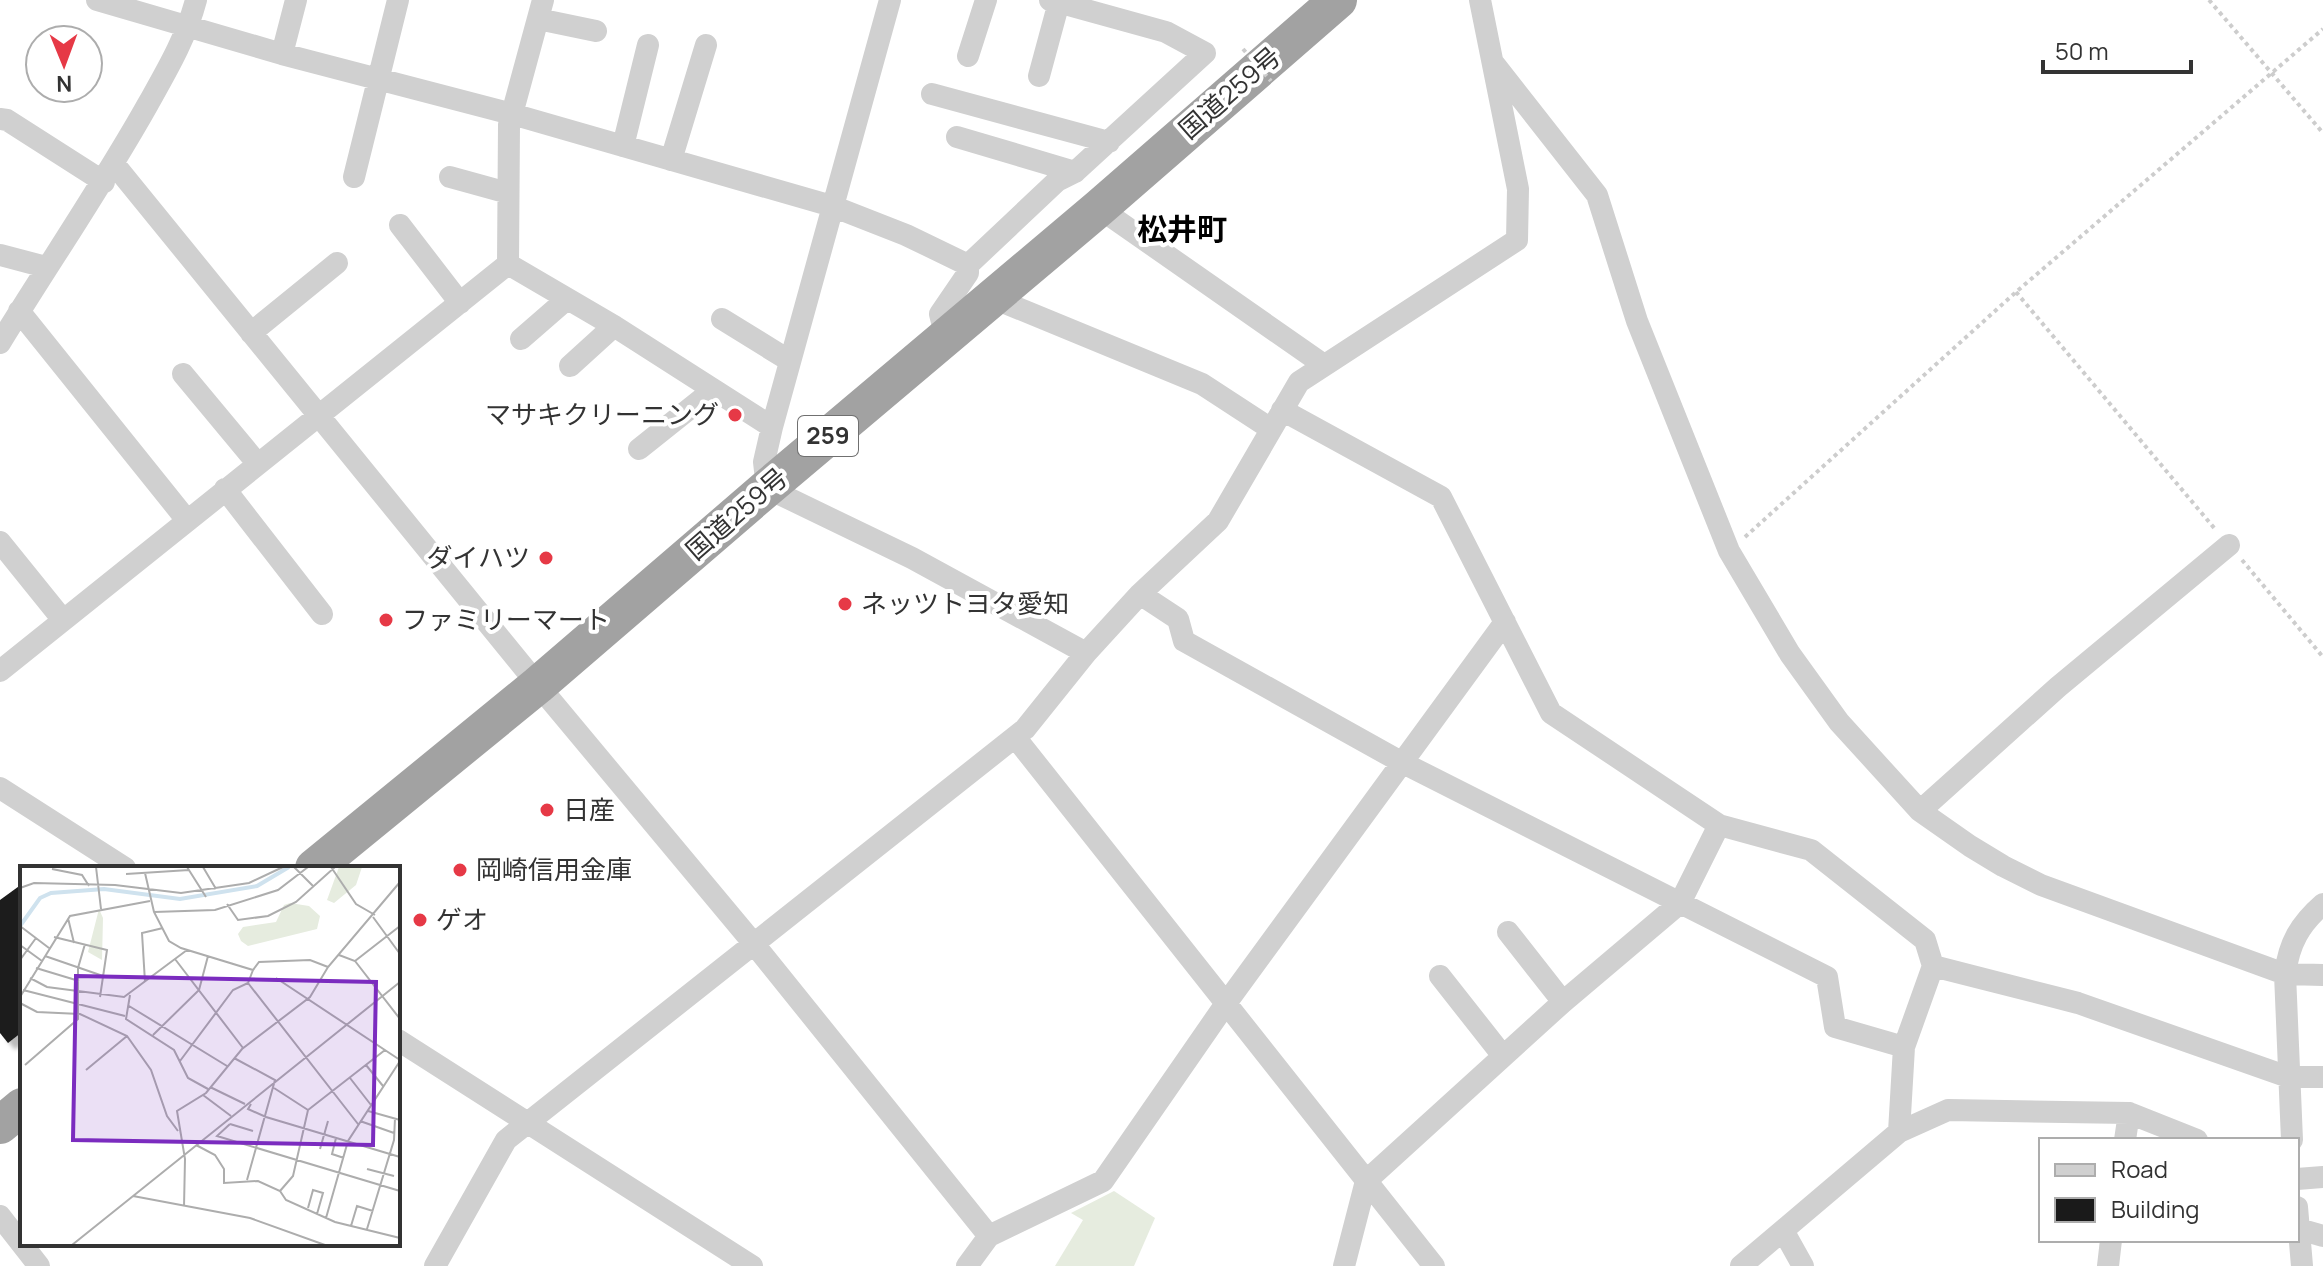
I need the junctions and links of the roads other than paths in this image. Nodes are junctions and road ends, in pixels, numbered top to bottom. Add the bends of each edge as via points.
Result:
1 (97, 0) edge
2 (196, 0) edge
3 (296, 0) edge
4 (398, 0) edge
5 (890, 0) edge
6 (986, 0) edge
7 (1338, 0) edge
8 (1480, 0) edge
9 (1054, 1) edge
10 (540, 9) edge
11 (190, 26) junction
12 (596, 31) dead end
13 (648, 45) dead end
14 (706, 45) dead end
15 (282, 54) junction
16 (968, 56) dead end
17 (1491, 61) junction
18 (1039, 76) dead end
19 (378, 77) junction
20 (932, 94) dead end
21 (512, 114) junction
22 (0, 119) edge
23 (957, 137) dead end
24 (1109, 142) junction
25 (623, 146) junction
26 (671, 160) junction
27 (1075, 172) junction
28 (109, 173) junction
29 (354, 177) dead end
30 (450, 177) dead end
31 (508, 193) junction
32 (832, 206) junction
33 (1099, 208) junction
34 (400, 225) dead end
35 (0, 255) edge
36 (337, 263) dead end
37 (508, 264) junction
38 (968, 265) junction
39 (46, 267) junction
40 (993, 298) junction
41 (567, 299) junction
42 (460, 303) junction
43 (19, 311) junction
44 (722, 319) dead end
45 (614, 326) junction
46 (251, 333) junction
47 (946, 338) junction
48 (521, 339) dead end
49 (0, 343) edge
50 (790, 361) junction
51 (1324, 365) junction
52 (570, 366) dead end
53 (183, 374) dead end
54 (713, 390) junction
55 (318, 415) junction
56 (1277, 420) junction
57 (772, 427) junction
58 (639, 449) dead end
59 (257, 463) junction
60 (767, 488) junction
61 (225, 489) junction
62 (186, 519) junction
63 (0, 542) edge
64 (2229, 545) road end
65 (1140, 594) junction
66 (322, 614) dead end
67 (63, 620) junction
68 (1505, 622) junction
69 (1086, 653) junction
70 (0, 671) edge
71 (538, 685) junction
72 (1015, 737) junction
73 (1403, 763) junction
74 (0, 788) edge
75 (1920, 811) junction
76 (1719, 825) junction
77 (122, 866) edge
78 (316, 866) edge
79 (1680, 903) junction
80 (2323, 904) edge
81 (1508, 932) dead end
82 (754, 944) junction
83 (1933, 966) junction
84 (2285, 974) junction
85 (2323, 975) edge
86 (1440, 976) dead end
87 (1227, 1002) junction
88 (1563, 1002) junction
89 (400, 1041) edge
90 (1904, 1047) junction
91 (1503, 1056) junction
92 (2288, 1077) junction
93 (2323, 1077) edge
94 (20, 1109) edge
95 (2129, 1113) junction
96 (529, 1122) junction
97 (0, 1125) edge
98 (1899, 1132) junction
99 (2125, 1138) edge
100 (2192, 1138) edge
101 (2292, 1138) edge
102 (2323, 1177) edge
103 (2299, 1179) edge
104 (1366, 1181) junction
105 (0, 1216) edge
106 (2299, 1219) edge
107 (2299, 1230) edge
108 (1784, 1232) junction
109 (989, 1236) junction
110 (2323, 1236) edge
111 (20, 1242) edge
112 (2111, 1242) edge
113 (23, 1246) edge
114 (39, 1266) edge
115 (435, 1266) edge
116 (752, 1266) edge
117 (967, 1266) edge
118 (1344, 1266) edge
119 (1434, 1266) edge
120 (1741, 1266) edge
121 (1803, 1266) edge
122 (2108, 1266) edge
123 (2302, 1266) edge

1 - 11 street
2 - 11 street
3 - 15 street
4 - 19 street
5 - 32 street
6 - 16 street
7 - 33 highway, 国道259号 / 259
8 - 17 street
9 - 18 street
9 - 24 street via 1166,32 1205,53
10 - 12 street
10 - 21 street
11 - 15 street
11 - 28 street
13 - 25 street
14 - 26 street
15 - 19 street
17 - 51 street via 1518,189 1517,240
17 - 75 street via 1597,195 1637,321 1729,551 1790,654 1839,722
19 - 21 street
19 - 29 street
20 - 24 street
21 - 25 street
21 - 31 street
22 - 28 street
23 - 27 street
24 - 27 street
25 - 26 street
26 - 32 street
27 - 38 street via 1057,181
28 - 39 street
28 - 46 street
30 - 31 street
31 - 37 street
32 - 38 street
32 - 50 street
33 - 40 highway, 国道259号 / 259
33 - 51 street
34 - 42 street
35 - 39 street
36 - 46 street
37 - 41 street
37 - 42 street
38 - 47 street via 940,314
39 - 43 street
40 - 47 highway, 国道259号 / 259
40 - 56 street
41 - 45 street
41 - 48 street
42 - 55 street
43 - 49 street
43 - 62 street
44 - 50 street
45 - 52 street
45 - 54 street
46 - 55 street
47 - 60 highway, 国道259号 / 259
50 - 57 street
51 - 56 street via 1299,382
53 - 59 street
54 - 57 street
54 - 58 street
55 - 59 street
55 - 71 street
56 - 65 street via 1218,521
56 - 68 street via 1441,497
57 - 60 street via 764,462
59 - 61 street
60 - 69 street via 912,558
60 - 71 highway, 国道259号 / 259
61 - 62 street
61 - 66 street
62 - 67 street
63 - 67 street
64 - 75 street
65 - 69 street
65 - 73 street via 1178,619 1184,641
67 - 70 street
68 - 73 street
68 - 76 street via 1551,713
69 - 72 street
71 - 78 highway, 国道259号 / 259
71 - 82 street
72 - 82 street
72 - 87 street
73 - 79 street
73 - 87 street
74 - 77 street
75 - 84 street via 2041,885
76 - 79 street
76 - 83 street via 1811,850 1925,940
79 - 88 street
79 - 90 street via 1827,977 1835,1027
80 - 84 street via 2296,934
81 - 88 street
82 - 96 street
82 - 109 street
83 - 90 street
83 - 92 street via 2078,1003
84 - 85 street
84 - 92 street
86 - 91 street
87 - 104 street
87 - 109 street via 1103,1181
88 - 91 street
89 - 96 street
90 - 98 street
91 - 104 street
92 - 93 street
92 - 101 street
94 - 97 highway
95 - 98 street via 1948,1110
95 - 99 street
95 - 100 street
96 - 115 street via 506,1140
96 - 116 street
98 - 108 street
102 - 103 street
104 - 118 street
104 - 119 street
105 - 111 street
106 - 110 street
107 - 123 street
108 - 120 street
108 - 121 street
109 - 117 street
112 - 122 street
113 - 114 street

